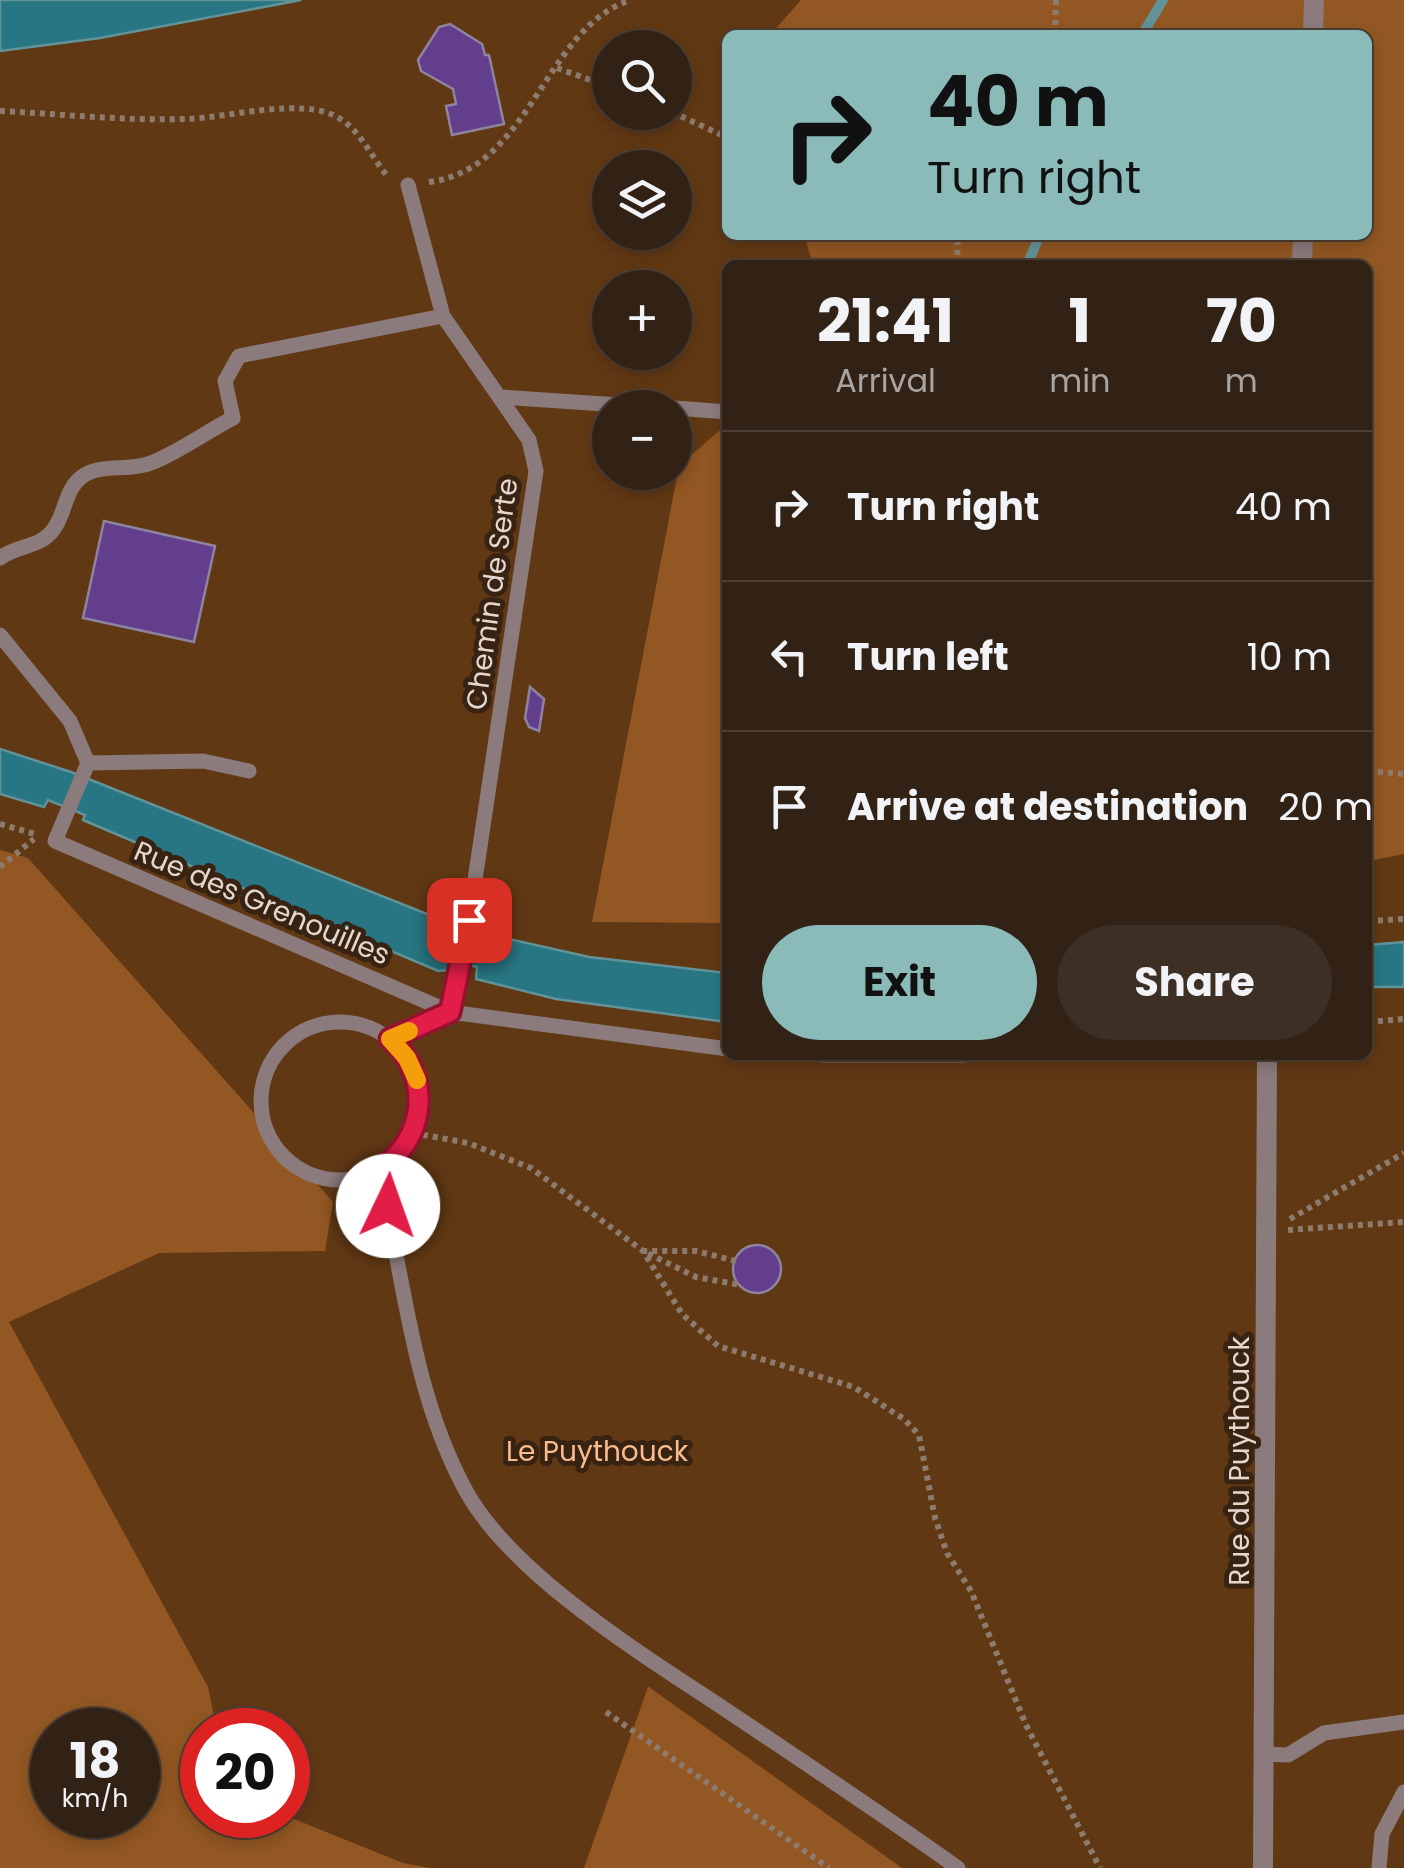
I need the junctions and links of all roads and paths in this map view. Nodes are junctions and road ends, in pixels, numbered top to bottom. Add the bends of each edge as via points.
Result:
1 (631, 0) edge
2 (1056, 0) edge
3 (1314, 0) edge
4 (1055, 30) edge
5 (1312, 30) edge
6 (557, 68) junction
7 (592, 81) edge
8 (0, 112) edge
9 (692, 121) edge
10 (722, 135) edge
11 (408, 185) junction
12 (443, 316) junction
13 (502, 397) junction
14 (592, 403) edge
15 (692, 409) edge
16 (722, 412) edge
17 (0, 558) edge
18 (0, 635) edge
19 (87, 766) junction
20 (249, 771) dead end
21 (1372, 771) edge
22 (1404, 774) edge
23 (0, 824) edge
24 (0, 867) edge
25 (1404, 920) edge
26 (1372, 921) edge
27 (450, 1012) junction
28 (1404, 1019) edge
29 (1372, 1022) edge
30 (390, 1039) junction
31 (722, 1048) edge
32 (1267, 1060) edge
33 (413, 1133) junction
34 (1404, 1152) edge
35 (379, 1170) junction
36 (1404, 1222) edge
37 (1267, 1231) junction
38 (643, 1251) junction
39 (736, 1260) dead end
40 (740, 1284) dead end
41 (606, 1712) dead end
42 (1404, 1722) edge
43 (1265, 1754) junction
44 (1404, 1792) edge
45 (829, 1868) edge
46 (958, 1868) edge
47 (1100, 1868) edge
48 (1263, 1868) edge
49 (1379, 1868) edge

1 - 6 path via 580,31
2 - 4 path
3 - 5 street
6 - 7 path
6 - 11 path via 529,111 486,156 437,181
8 - 11 path via 187,119 324,111 351,128 386,176
9 - 10 path
11 - 12 lane, Chemin de Serte
12 - 13 lane, Chemin de Serte
12 - 17 lane via 239,356 224,381 233,418 152,463 98,469 80,478 55,528 39,543 12,548
13 - 14 lane
13 - 27 lane, Chemin de Serte via 529,440 536,471
15 - 16 lane
18 - 19 lane via 70,721
19 - 20 lane via 203,761
19 - 27 lane, Rue des Grenouilles via 55,841
21 - 22 path
23 - 24 path via 39,835
25 - 26 path
27 - 30 lane
27 - 31 lane, Rue des Grenouilles
28 - 29 path
30 - 33 lane via 418,1082
30 - 35 lane via 354,1023 315,1026 274,1057 261,1094 268,1133 292,1164 342,1180
32 - 37 street, Rue du Puythouck
33 - 35 lane
33 - 38 path via 468,1143 530,1168
34 - 37 path
35 - 46 lane via 414,1356 438,1429 468,1494 514,1552 639,1652
36 - 37 path
37 - 43 street, Rue du Puythouck
38 - 39 path
38 - 40 path via 696,1277
38 - 47 path via 682,1314 718,1346 854,1388 895,1412 919,1436 947,1553
41 - 45 path
42 - 43 lane via 1324,1733 1288,1754
43 - 48 street, Rue du Puythouck
44 - 49 lane via 1382,1834

